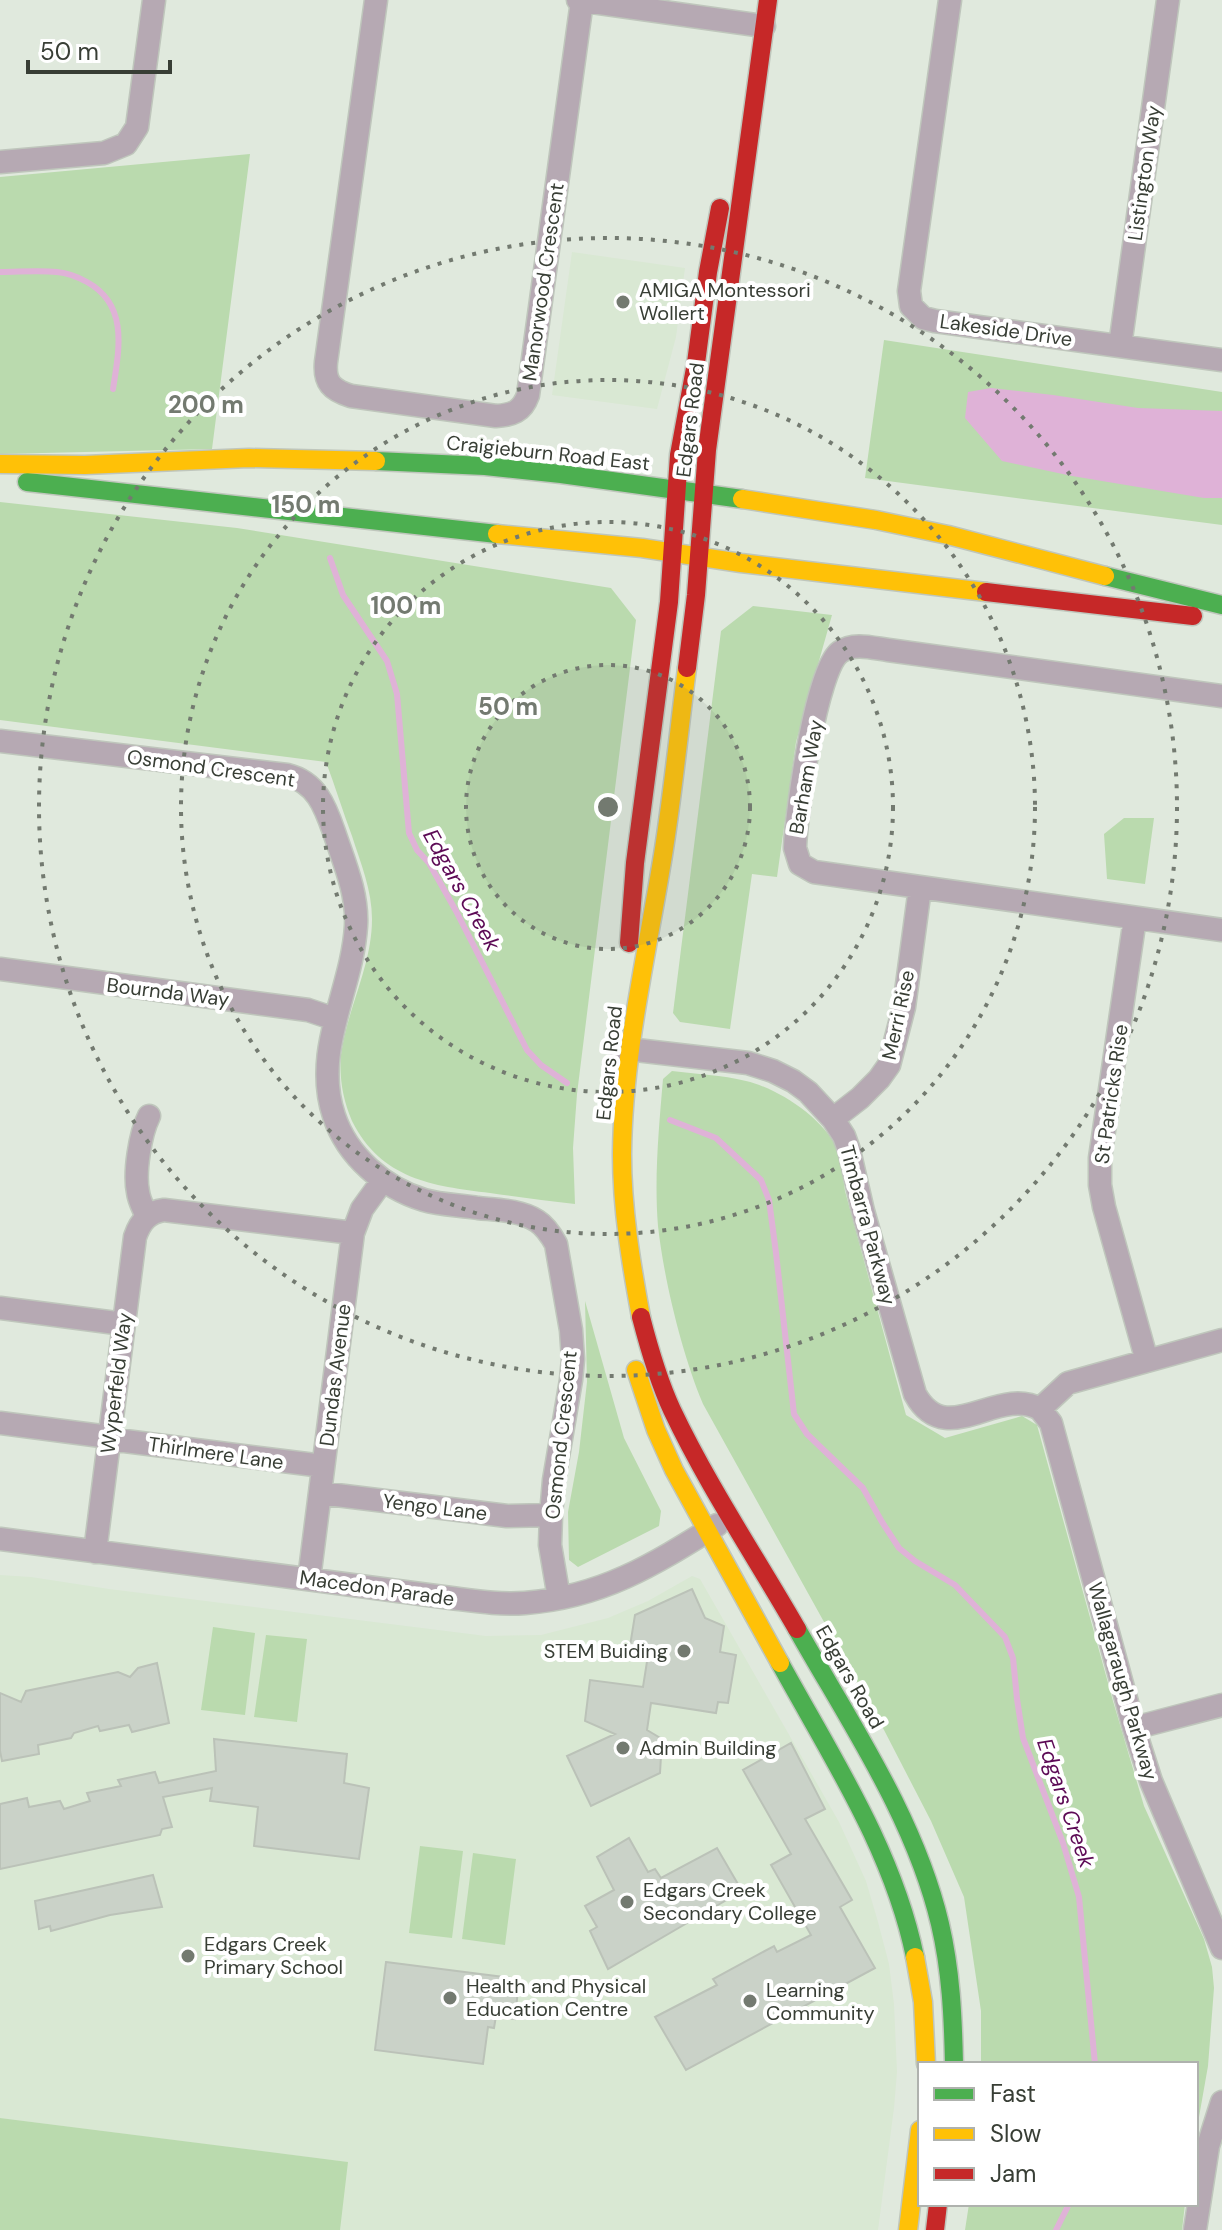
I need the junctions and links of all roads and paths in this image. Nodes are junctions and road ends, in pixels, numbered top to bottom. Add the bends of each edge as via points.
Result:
1 (154, 0) edge
2 (376, 0) edge
3 (580, 0) edge
4 (746, 0) edge
5 (768, 0) edge
6 (950, 0) edge
7 (1168, 0) edge
8 (749, 28) junction
9 (0, 162) edge
10 (723, 186) dead end
11 (1120, 346) junction
12 (1222, 360) edge
13 (0, 464) edge
14 (0, 479) edge
15 (676, 489) junction
16 (703, 493) junction
17 (672, 553) junction
18 (699, 558) junction
19 (1222, 605) edge
20 (1222, 619) edge
21 (1222, 696) edge
22 (0, 745) edge
23 (920, 888) junction
24 (1135, 918) junction
25 (1222, 930) edge
26 (0, 969) edge
27 (335, 1019) junction
28 (624, 1048) junction
29 (149, 1116) dead end
30 (833, 1119) junction
31 (383, 1180) junction
32 (147, 1217) junction
33 (353, 1233) junction
34 (0, 1308) edge
35 (124, 1324) junction
36 (625, 1325) dead end
37 (1222, 1340) edge
38 (630, 1350) dead end
39 (1147, 1361) junction
40 (1040, 1409) junction
41 (0, 1423) edge
42 (109, 1438) junction
43 (323, 1466) junction
44 (320, 1493) junction
45 (551, 1515) junction
46 (730, 1517) junction
47 (707, 1531) junction
48 (2, 1540) edge
49 (95, 1552) junction
50 (309, 1579) junction
51 (559, 1598) junction
52 (1222, 1705) edge
53 (1134, 1728) junction
54 (1217, 1919) edge
55 (1222, 1948) edge
56 (926, 2062) edge
57 (954, 2062) edge
58 (1222, 2102) edge
59 (918, 2147) edge
60 (938, 2206) edge
61 (908, 2230) edge
62 (935, 2230) edge
63 (1195, 2230) edge

1 - 9 street via 137,127 126,144 104,153
2 - 3 street, Manorwood Crescent via 326,379 333,389 351,396 496,416 515,413 528,395
3 - 8 street
4 - 8 main road, Edgars Road
5 - 8 main road, Edgars Road
6 - 11 street, Lakeside Drive via 911,306 935,321
7 - 11 street, Listington Way
8 - 16 main road, Edgars Road
10 - 15 main road, Edgars Road
11 - 12 street, Lakeside Drive
13 - 15 main road, Craigieburn Road East via 249,458 420,462
14 - 17 main road
15 - 16 main road, Craigieburn Road East
15 - 17 main road, Edgars Road
16 - 18 main road, Edgars Road
16 - 19 main road, Craigieburn Road East via 948,535
17 - 18 main road
17 - 28 main road, Edgars Road via 635,863
18 - 20 main road
18 - 28 main road, Edgars Road via 663,854
21 - 23 street, Barham Way via 858,646 843,649 832,660 808,745 795,831 797,858 814,872
22 - 27 street, Osmond Crescent via 287,775 314,789 327,811 356,903 354,946
23 - 24 street, Barham Way
23 - 30 street, Merri Rise via 904,1007 889,1065
24 - 25 street, Barham Way
24 - 39 street, St Patricks Rise via 1100,1185
26 - 27 street, Bournda Way via 308,1010
27 - 31 street, Osmond Crescent via 327,1074 334,1117 354,1154
28 - 30 street, Timbarra Parkway via 748,1063 773,1071 808,1092
28 - 36 main road, Edgars Road via 609,1144 609,1194
28 - 46 main road, Edgars Road via 622,1156 628,1250 641,1318 672,1409
29 - 32 street via 137,1182
30 - 40 street, Timbarra Parkway via 849,1150 920,1403 943,1417 1021,1402
31 - 33 street, Dundas Avenue
31 - 45 street, Osmond Crescent via 424,1200 526,1215 539,1222 556,1244 573,1359
32 - 33 street via 170,1210
32 - 35 street, Wyperfeld Way via 135,1237
33 - 43 street, Dundas Avenue
34 - 35 street
35 - 42 street, Wyperfeld Way
37 - 39 street
38 - 47 main road via 656,1430
39 - 40 street via 1068,1383
40 - 53 street, Wallagaraugh Parkway via 1051,1423
41 - 42 street, Thirlmere Lane
42 - 43 street, Thirlmere Lane
42 - 49 street, Wyperfeld Way
43 - 44 street, Dundas Avenue
44 - 45 street, Yengo Lane via 507,1516
44 - 50 street, Dundas Avenue
45 - 51 street, Osmond Crescent
46 - 47 street, Macedon Parade
46 - 57 main road, Edgars Road via 911,1835 945,1950
47 - 51 street, Macedon Parade via 625,1578
47 - 56 main road via 874,1833 896,1886 918,1967
48 - 49 street, Macedon Parade
49 - 50 street, Macedon Parade
50 - 51 street, Macedon Parade via 503,1603
52 - 53 street
53 - 54 street, Wallagaraugh Parkway via 1157,1796
54 - 55 street, Wallagaraugh Parkway
58 - 63 street via 1208,2146
59 - 61 main road
60 - 62 main road

